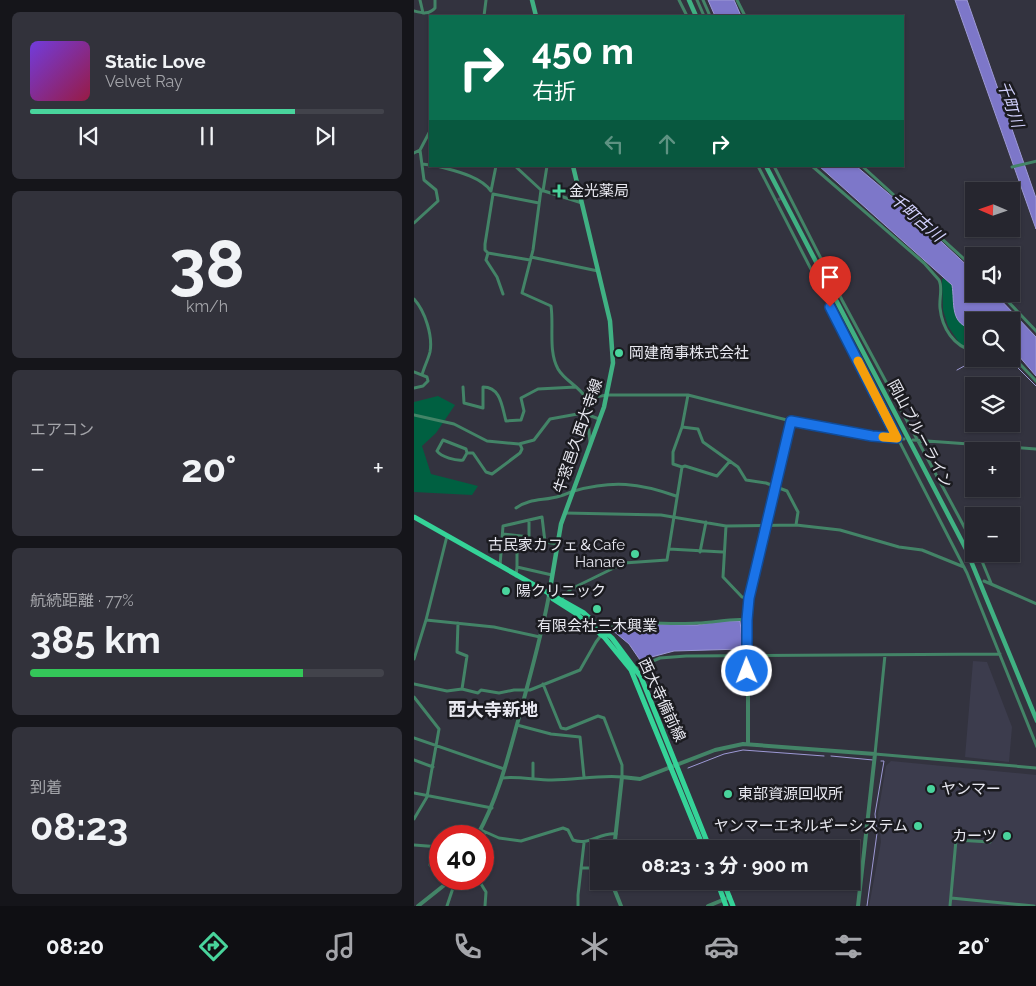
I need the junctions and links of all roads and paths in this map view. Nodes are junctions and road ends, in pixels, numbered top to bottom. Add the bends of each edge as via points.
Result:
1 (420, 0) edge
2 (435, 0) edge
3 (486, 0) edge
4 (532, 0) edge
5 (679, 0) edge
6 (689, 0) edge
7 (697, 0) edge
8 (703, 0) edge
9 (737, 0) edge
10 (414, 12) edge
11 (423, 13) junction
12 (484, 15) edge
13 (536, 15) edge
14 (686, 15) edge
15 (696, 15) edge
16 (704, 15) edge
17 (710, 15) edge
18 (744, 15) edge
19 (429, 132) edge
20 (420, 150) junction
21 (414, 153) edge
22 (1036, 162) edge
23 (422, 164) junction
24 (429, 165) edge
25 (440, 167) edge
26 (496, 167) edge
27 (516, 167) edge
28 (547, 167) edge
29 (573, 167) edge
30 (759, 167) edge
31 (767, 167) edge
32 (774, 167) edge
33 (813, 167) edge
34 (863, 167) edge
35 (1012, 167) dead end
36 (542, 190) junction
37 (492, 193) junction
38 (539, 203) junction
39 (582, 204) junction
40 (414, 223) edge
41 (488, 253) junction
42 (531, 258) junction
43 (965, 260) edge
44 (598, 271) junction
45 (503, 294) dead end
46 (414, 299) edge
47 (1008, 302) edge
48 (1036, 332) edge
49 (965, 349) edge
50 (1020, 364) edge
51 (414, 372) edge
52 (422, 375) junction
53 (1036, 382) edge
54 (462, 387) dead end
55 (577, 387) junction
56 (414, 388) edge
57 (608, 395) junction
58 (688, 395) junction
59 (586, 398) junction
60 (588, 414) junction
61 (414, 416) edge
62 (599, 419) junction
63 (791, 421) junction
64 (682, 427) junction
65 (897, 438) junction
66 (904, 439) dead end
67 (913, 440) dead end
68 (918, 440) junction
69 (519, 444) junction
70 (590, 445) junction
71 (1036, 449) edge
72 (467, 453) junction
73 (730, 461) junction
74 (682, 468) junction
75 (776, 486) junction
76 (573, 491) junction
77 (676, 496) junction
78 (516, 508) dead end
79 (565, 513) junction
80 (674, 516) junction
81 (414, 517) edge
82 (529, 520) junction
83 (706, 522) junction
84 (767, 524) junction
85 (796, 525) junction
86 (726, 526) junction
87 (965, 528) edge
88 (503, 534) junction
89 (447, 536) junction
90 (529, 537) junction
91 (545, 542) junction
92 (557, 544) junction
93 (669, 549) junction
94 (517, 551) dead end
95 (700, 552) junction
96 (723, 552) junction
97 (982, 562) edge
98 (500, 566) junction
99 (517, 567) junction
100 (964, 567) junction
101 (967, 573) junction
102 (552, 575) junction
103 (974, 575) dead end
104 (516, 576) junction
105 (984, 581) dead end
106 (991, 584) junction
107 (549, 595) junction
108 (749, 598) junction
109 (560, 600) junction
110 (1036, 604) edge
111 (426, 620) junction
112 (747, 620) junction
113 (458, 623) junction
114 (602, 632) junction
115 (540, 637) junction
116 (1000, 654) junction
117 (885, 655) junction
118 (747, 656) junction
119 (414, 659) edge
120 (634, 669) junction
121 (414, 684) edge
122 (543, 684) junction
123 (462, 689) junction
124 (526, 691) junction
125 (414, 697) edge
126 (1036, 721) edge
127 (517, 725) junction
128 (414, 738) edge
129 (748, 743) junction
130 (438, 745) junction
131 (1036, 747) edge
132 (875, 754) junction
133 (414, 760) edge
134 (533, 763) dead end
135 (433, 766) junction
136 (675, 766) junction
137 (1036, 768) edge
138 (504, 769) junction
139 (622, 777) junction
140 (502, 778) junction
141 (584, 778) junction
142 (533, 779) junction
143 (414, 793) edge
144 (427, 797) junction
145 (492, 808) junction
146 (414, 819) edge
147 (485, 825) edge
148 (616, 834) junction
149 (494, 836) edge
150 (615, 840) edge
151 (701, 840) edge
152 (706, 840) edge
153 (990, 842) dead end
154 (584, 843) junction
155 (414, 845) edge
156 (429, 846) edge
157 (582, 868) junction
158 (590, 868) edge
159 (438, 890) edge
160 (452, 890) edge
161 (485, 890) edge
162 (615, 890) edge
163 (722, 890) edge
164 (725, 890) edge
165 (951, 898) junction
166 (727, 899) junction
167 (414, 903) edge
168 (419, 905) edge
169 (447, 906) edge
170 (485, 906) edge
171 (578, 906) edge
172 (621, 906) edge
173 (708, 906) edge
174 (726, 906) edge
175 (733, 906) edge
176 (858, 906) edge
177 (950, 906) edge
178 (1034, 906) edge

1 - 11 street
2 - 11 street via 435,8
3 - 12 street
4 - 13 main road
5 - 14 street
6 - 15 main road
7 - 16 street
8 - 17 street
9 - 18 street
10 - 11 street
19 - 20 street
20 - 21 street
20 - 23 street
22 - 35 street
23 - 24 street
23 - 40 street via 424,180 436,190 438,201
25 - 37 street via 469,176 487,186
26 - 37 street
27 - 36 street
28 - 36 street
29 - 39 main road, 牛窓邑久西大寺線
30 - 65 street
31 - 126 main road, 岡山ブルーライン via 966,548
32 - 68 street via 841,301
33 - 49 street via 940,280 940,309 948,331
34 - 43 street
36 - 38 street
36 - 39 street
37 - 38 street
37 - 41 street via 485,244
38 - 42 street
39 - 44 main road, 牛窓邑久西大寺線
41 - 42 street
41 - 45 street via 486,260
42 - 44 street
42 - 55 street via 522,294 551,306 555,360 563,375
44 - 57 main road, 牛窓邑久西大寺線 via 613,342
46 - 52 street via 422,311 431,341
47 - 48 street
50 - 53 street
51 - 52 street
52 - 56 street via 428,379 427,384
54 - 55 street via 464,403 483,408 483,387 489,387 500,395 506,421 514,421 521,420 524,411 521,398 538,389
55 - 59 street
57 - 58 street
57 - 59 street
57 - 62 main road, 牛窓邑久西大寺線
58 - 63 street
58 - 64 street
59 - 60 street
60 - 62 street
60 - 69 street via 550,419 534,440
60 - 70 street
61 - 69 street via 454,424 488,441
62 - 70 main road, 牛窓邑久西大寺線
63 - 65 street
63 - 75 street
64 - 73 street via 698,429 703,442
64 - 74 street via 671,462
65 - 66 street
65 - 100 street
67 - 68 street
68 - 71 street
68 - 87 street
69 - 72 street via 522,447 520,453 492,474 486,472 472,453
70 - 76 main road, 牛窓邑久西大寺線
72 - 72 street via 465,447 443,440 437,451 459,461
73 - 74 street via 717,476 685,466
73 - 75 street via 746,480
74 - 77 street
75 - 84 street
75 - 85 street via 787,491 796,505
76 - 77 street via 607,484 630,484
76 - 78 street via 526,501
76 - 79 main road, 牛窓邑久西大寺線
77 - 80 street
79 - 80 street
79 - 92 main road, 牛窓邑久西大寺線
80 - 83 street
80 - 93 street
81 - 89 main road, 西大寺備前線
82 - 88 street via 503,526
82 - 90 street
82 - 91 street via 542,517
83 - 86 street
83 - 95 street
84 - 85 street
84 - 86 street
84 - 108 street
85 - 100 street via 840,530 899,547 922,550
86 - 96 street
88 - 90 street
88 - 98 street
89 - 98 main road, 西大寺備前線
89 - 111 street
90 - 91 street via 529,540
91 - 92 street
92 - 102 main road, 牛窓邑久西大寺線
93 - 95 street
93 - 109 street via 667,560 624,563 571,589
94 - 99 street
95 - 96 street
96 - 108 street via 725,581 742,597
97 - 106 street
98 - 104 main road, 西大寺備前線
99 - 102 street
99 - 104 street
100 - 101 street
101 - 103 street
101 - 116 street
102 - 107 main road, 牛窓邑久西大寺線
104 - 107 main road, 西大寺備前線
105 - 106 street
106 - 110 street
107 - 109 main road, 西大寺備前線
107 - 114 main road, 西大寺備前線
107 - 115 street
108 - 112 street
109 - 114 main road, 西大寺備前線 via 584,613
111 - 113 street
111 - 119 street
112 - 114 street via 672,624 644,621 608,626
112 - 118 street
113 - 115 street
113 - 123 street via 457,652 467,656
114 - 120 main road, 西大寺備前線
114 - 122 street via 583,667
115 - 124 street
116 - 117 street
116 - 131 street
117 - 118 street
117 - 132 street
118 - 120 street via 672,656 652,660
118 - 129 street
120 - 136 main road, 西大寺備前線
121 - 123 street via 447,691
122 - 124 street
122 - 139 street via 561,728 598,716 604,718 622,765
123 - 124 street via 478,693 481,690 498,693
124 - 127 street
125 - 130 street via 439,728
127 - 138 street
127 - 141 street via 580,737
128 - 130 street
129 - 132 street
129 - 136 street via 723,748
130 - 135 street
130 - 138 street
132 - 137 street
132 - 176 street
133 - 135 street
134 - 142 street
135 - 144 street
136 - 139 street via 640,779
136 - 151 main road, 西大寺備前線
136 - 152 main road, 西大寺備前線
138 - 140 street
139 - 141 street
139 - 148 street
140 - 142 street
140 - 145 street
141 - 142 street
143 - 144 street
144 - 145 street
144 - 146 street
145 - 147 street
148 - 150 street
148 - 154 street via 608,833
149 - 154 street via 521,841 563,828 568,830 573,840
153 - 165 street via 956,840
154 - 157 street
155 - 156 street
157 - 158 street
157 - 171 street
159 - 168 street
160 - 169 street
161 - 170 street
162 - 172 street
163 - 166 main road
164 - 166 main road
165 - 177 street
165 - 178 street
166 - 173 street
166 - 174 main road
166 - 175 main road
167 - 168 street

